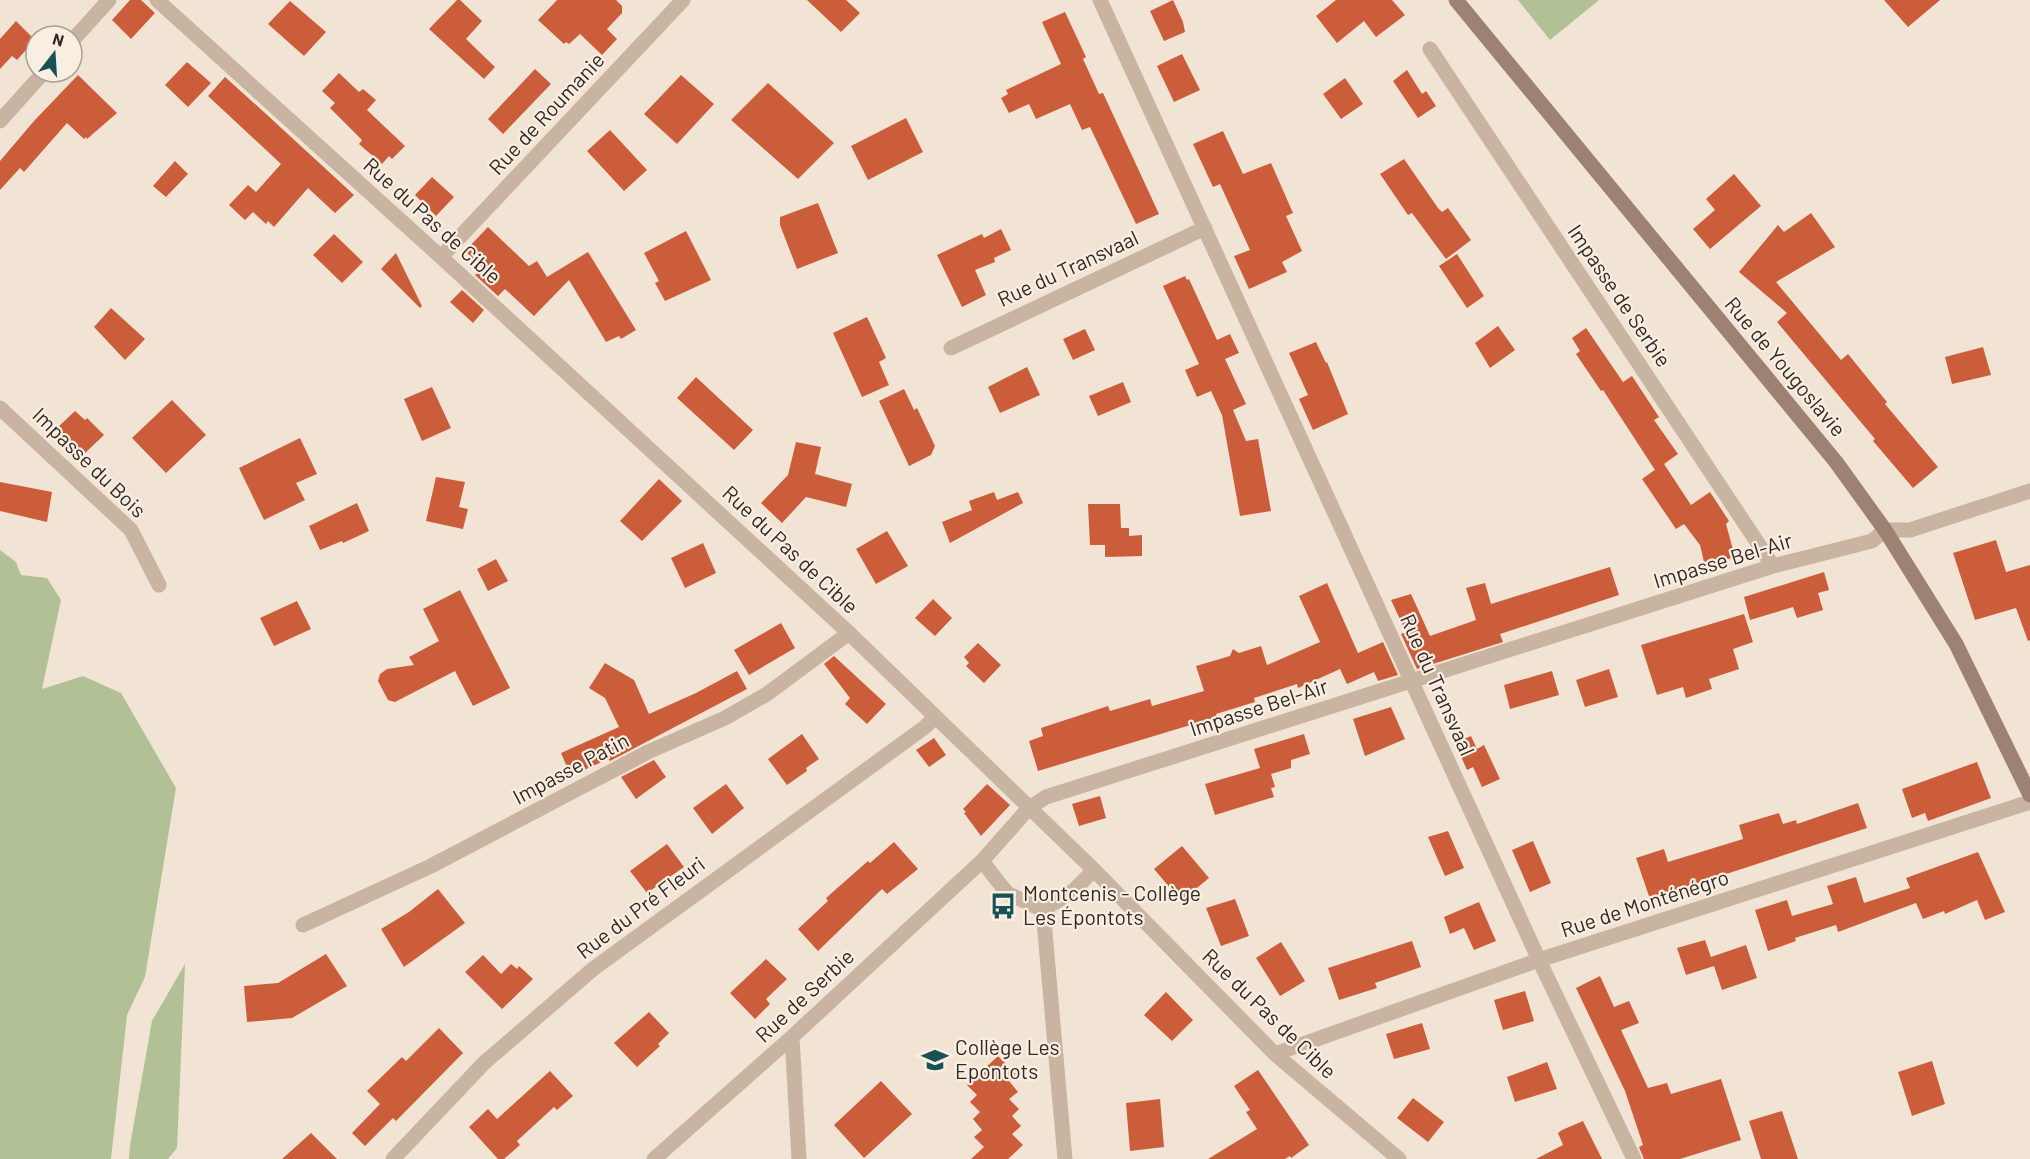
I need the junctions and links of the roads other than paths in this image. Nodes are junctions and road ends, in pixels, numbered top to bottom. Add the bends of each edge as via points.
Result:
1 (110, 0) edge
2 (157, 0) edge
3 (683, 0) edge
4 (1100, 0) edge
5 (1456, 0) edge
6 (84, 28) edge
7 (1430, 49) dead end
8 (33, 84) edge
9 (0, 121) edge
10 (1205, 228) junction
11 (441, 257) junction
12 (951, 348) dead end
13 (0, 408) edge
14 (2030, 491) edge
15 (1885, 530) junction
16 (1773, 566) junction
17 (159, 585) dead end
18 (849, 633) junction
19 (1413, 682) junction
20 (935, 717) junction
21 (2030, 795) edge
22 (2030, 802) edge
23 (1029, 808) junction
24 (981, 861) junction
25 (1094, 870) junction
26 (1043, 910) junction
27 (303, 925) dead end
28 (1539, 960) junction
29 (792, 1037) junction
30 (1275, 1054) junction
31 (1382, 1152) edge
32 (393, 1159) edge
33 (654, 1159) edge
34 (799, 1159) edge
35 (1065, 1159) edge
36 (1399, 1159) edge
37 (1634, 1159) edge

1 - 6 street
2 - 11 street, Rue du Pas de Cible
3 - 11 street, Rue de Roumanie
4 - 10 street, Rue du Transvaal
5 - 15 main road, Rue de Yougoslavie via 1836,462
7 - 16 street, Impasse de Serbie
8 - 9 street
10 - 12 street, Rue du Transvaal
10 - 19 street, Rue du Transvaal
11 - 18 street, Rue du Pas de Cible
13 - 17 street, Impasse du Bois via 131,530
14 - 15 street via 1910,530
15 - 16 street, Impasse Bel-Air via 1872,541
15 - 21 main road, Rue de Yougoslavie via 1956,644
16 - 19 street, Impasse Bel-Air
18 - 20 street, Rue du Pas de Cible
18 - 27 street, Impasse Patin via 767,694 725,718 648,752 431,866
19 - 23 street, Impasse Bel-Air via 1046,797
19 - 28 street, Rue du Transvaal
20 - 23 street, Rue du Pas de Cible
20 - 32 street, Rue du Pré Fleuri via 593,969 484,1063
22 - 28 street, Rue de Monténégro
23 - 24 street, Impasse Bel-Air
23 - 25 street, Rue du Pas de Cible
24 - 26 street via 1007,893
24 - 29 street, Rue de Serbie
25 - 26 street via 1072,892
25 - 30 street, Rue du Pas de Cible
26 - 35 street
28 - 30 street, Rue de Monténégro
28 - 37 street, Rue du Transvaal
29 - 33 street, Rue de Serbie
29 - 34 street
30 - 31 street, Rue du Pas de Cible
31 - 36 street, Rue du Pas de Cible

